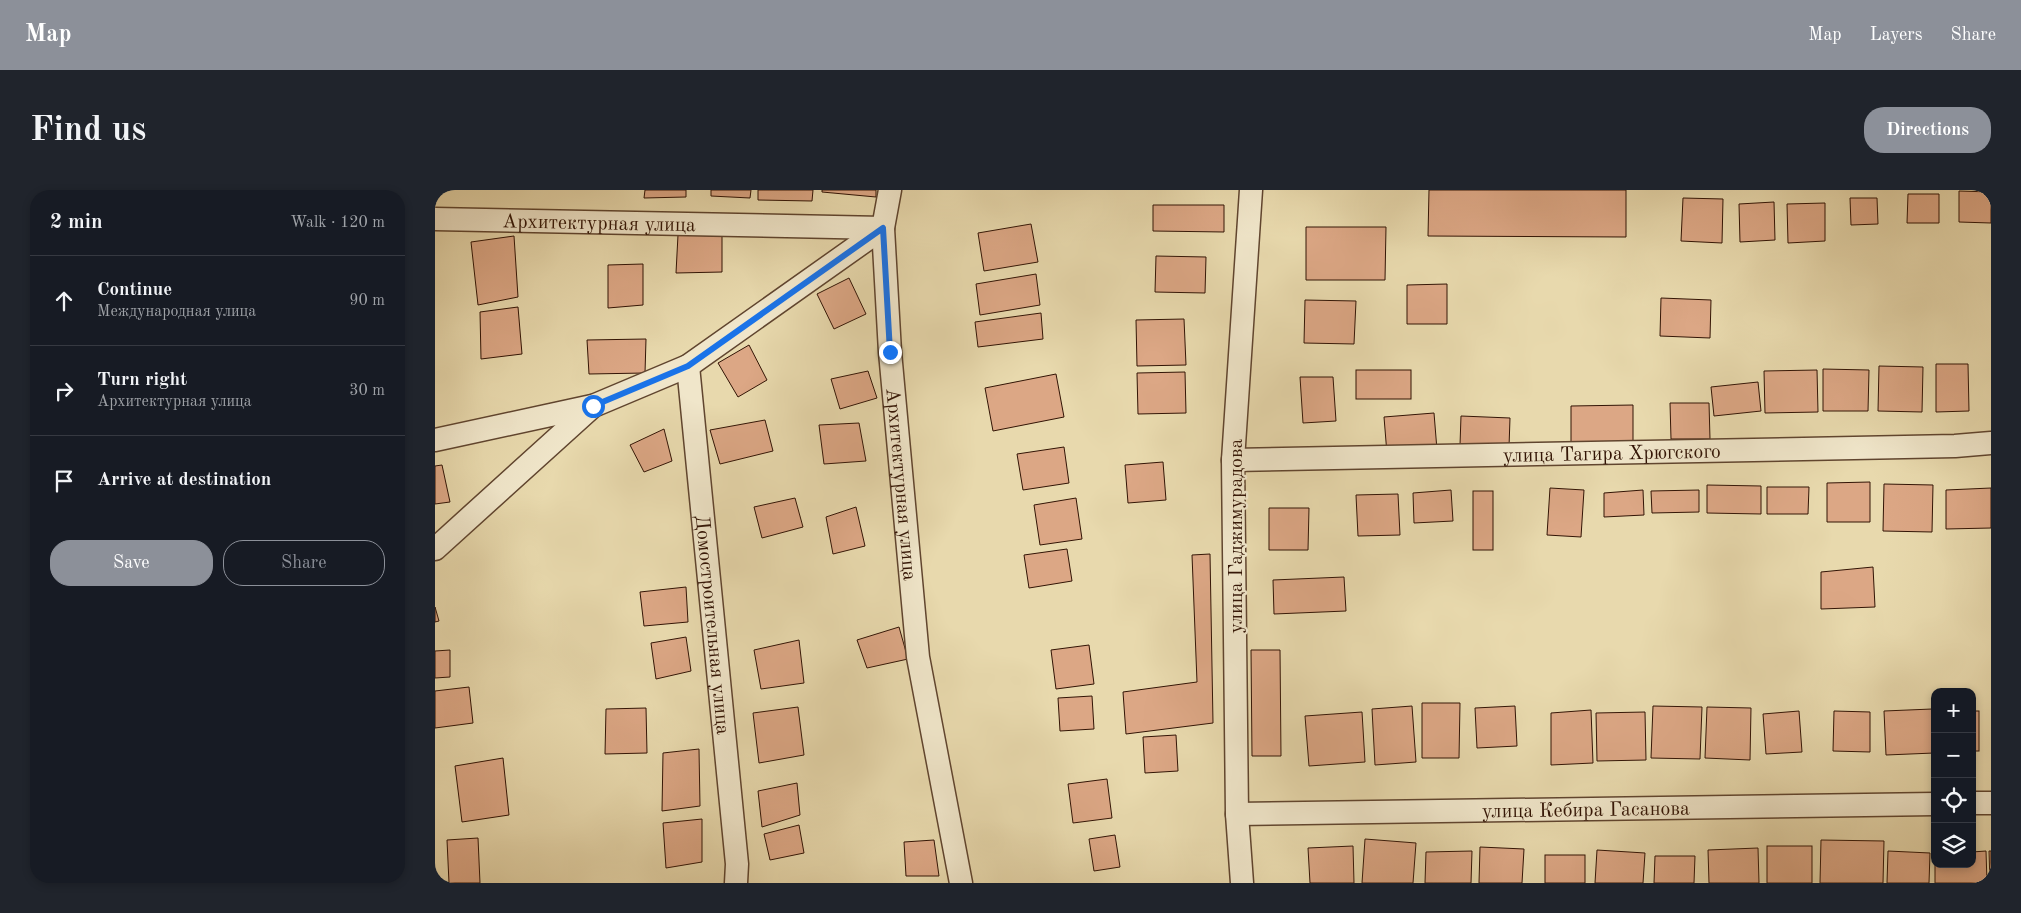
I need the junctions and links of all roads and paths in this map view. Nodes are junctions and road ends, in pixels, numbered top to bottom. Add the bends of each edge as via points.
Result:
1 (890, 190) edge
2 (1251, 190) edge
3 (435, 219) edge
4 (883, 228) junction
5 (688, 366) junction
6 (593, 406) junction
7 (435, 440) edge
8 (1991, 443) edge
9 (1233, 460) junction
10 (435, 549) edge
11 (1976, 803) edge
12 (1991, 803) edge
13 (1931, 804) edge
14 (1237, 814) junction
15 (736, 883) edge
16 (961, 883) edge
17 (1242, 883) edge

1 - 4 street
2 - 9 street, улица Гаджимурадова
3 - 4 street, Архитектурная улица
4 - 5 street
4 - 16 street, Архитектурная улица via 890,352 918,657
5 - 6 street
5 - 15 street, Домостроительная улица via 737,864
6 - 7 street
6 - 10 street
8 - 9 street, улица Тагира Хрюгского
9 - 14 street, улица Гаджимурадова
11 - 12 street
13 - 14 street, улица Кебира Гасанова
14 - 17 street, улица Гаджимурадова

